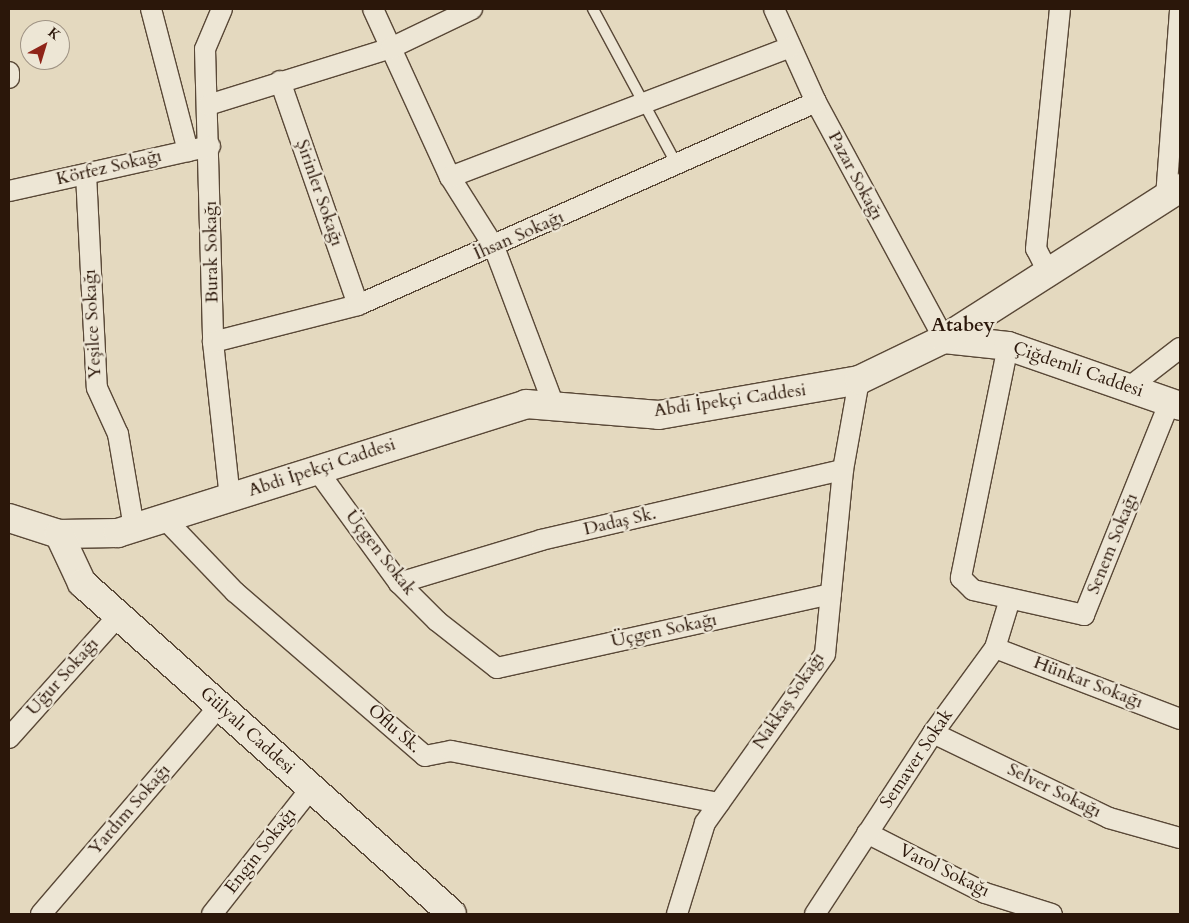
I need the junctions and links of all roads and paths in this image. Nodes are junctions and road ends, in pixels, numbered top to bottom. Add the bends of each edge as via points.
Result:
1 (151, 9) edge
2 (222, 9) edge
3 (373, 9) edge
4 (472, 9) edge
5 (593, 9) edge
6 (774, 9) edge
7 (1060, 9) edge
8 (1180, 9) edge
9 (790, 47) junction
10 (391, 48) junction
11 (9, 72) edge
12 (9, 78) edge
13 (280, 81) junction
14 (645, 102) junction
15 (816, 102) junction
16 (208, 104) junction
17 (210, 146) junction
18 (188, 150) junction
19 (677, 165) junction
20 (86, 174) junction
21 (450, 177) junction
22 (9, 191) edge
23 (1173, 192) edge
24 (494, 247) junction
25 (1048, 274) junction
26 (358, 305) junction
27 (944, 339) junction
28 (213, 342) junction
29 (1008, 346) junction
30 (1180, 348) edge
31 (859, 380) junction
32 (1127, 389) junction
33 (1175, 404) edge
34 (554, 406) junction
35 (317, 470) junction
36 (843, 470) junction
37 (230, 498) junction
38 (164, 518) junction
39 (14, 526) edge
40 (134, 528) junction
41 (59, 534) junction
42 (399, 583) junction
43 (831, 594) junction
44 (1010, 599) junction
45 (118, 616) junction
46 (995, 648) junction
47 (497, 668) joint
48 (219, 706) junction
49 (1180, 717) edge
50 (933, 733) junction
51 (9, 738) edge
52 (311, 788) junction
53 (719, 803) junction
54 (867, 833) junction
55 (1180, 838) edge
56 (40, 914) edge
57 (212, 914) edge
58 (452, 914) edge
59 (677, 914) edge
60 (815, 914) edge
61 (1052, 914) edge

1 - 18 street
2 - 16 street, Burak Sokağı via 206,48
3 - 10 street
4 - 10 street
5 - 14 lane
6 - 9 street, Pazar Sokağı
7 - 25 street via 1036,249
8 - 23 street
9 - 14 street
9 - 15 street, Pazar Sokağı
10 - 13 street
10 - 21 street
11 - 12 street
13 - 16 street
13 - 26 street, Şirinler Sokağı
14 - 19 lane
14 - 21 street
15 - 19 street, İhsan Sokağı
15 - 27 street, Pazar Sokağı
16 - 17 street, Burak Sokağı
17 - 18 street, Körfez Sokağı
17 - 28 street, Burak Sokağı
18 - 20 street, Körfez Sokağı
19 - 24 street, İhsan Sokağı
20 - 22 street, Körfez Sokağı
20 - 40 street, Yeşilce Sokağı via 97,388 118,434
21 - 24 street
23 - 25 main road, Abdi İpekçi Caddesi
24 - 26 street, İhsan Sokağı
24 - 34 street
25 - 27 main road, Abdi İpekçi Caddesi
26 - 28 street, İhsan Sokağı via 253,335
27 - 29 main road, Çiğdemli Caddesi
27 - 31 main road, Abdi İpekçi Caddesi
28 - 37 street, Burak Sokağı
29 - 32 main road, Çiğdemli Caddesi
29 - 44 street via 961,578 973,590
30 - 32 street
31 - 34 main road, Abdi İpekçi Caddesi via 659,415
31 - 36 street, Nakkaş Sokağı
32 - 33 main road, Çiğdemli Caddesi
33 - 44 street, Senem Sokağı via 1084,615
34 - 35 main road, Abdi İpekçi Caddesi via 526,404
35 - 37 main road, Abdi İpekçi Caddesi
35 - 42 street, Üçgen Sokak
36 - 42 street, Dadaş Sk. via 541,540
36 - 43 street, Nakkaş Sokağı
37 - 38 main road, Abdi İpekçi Caddesi
38 - 40 main road, Abdi İpekçi Caddesi
38 - 53 street, Oflu Sk. via 236,592 425,756 451,751
39 - 41 main road, Abdi İpekçi Caddesi
40 - 41 main road, Abdi İpekçi Caddesi via 118,533
41 - 45 main road, Gülyalı Caddesi via 82,583
42 - 47 street, Üçgen Sokak via 437,621
43 - 47 street, Üçgen Sokağı
43 - 53 street, Nakkaş Sokağı via 825,654
44 - 46 street, Semaver Sokak
45 - 48 main road, Gülyalı Caddesi
45 - 51 street, Uğur Sokağı
46 - 49 street, Hünkar Sokağı
46 - 50 street, Semaver Sokak
48 - 52 main road, Gülyalı Caddesi
48 - 56 street, Yardım Sokağı
50 - 54 street, Semaver Sokak
50 - 55 street, Selver Sokağı via 1110,818
52 - 57 street, Engin Sokağı
52 - 58 main road, Gülyalı Caddesi
53 - 59 street, Nakkaş Sokağı via 705,823
54 - 60 street, Semaver Sokak
54 - 61 street, Varol Sokağı via 985,893

